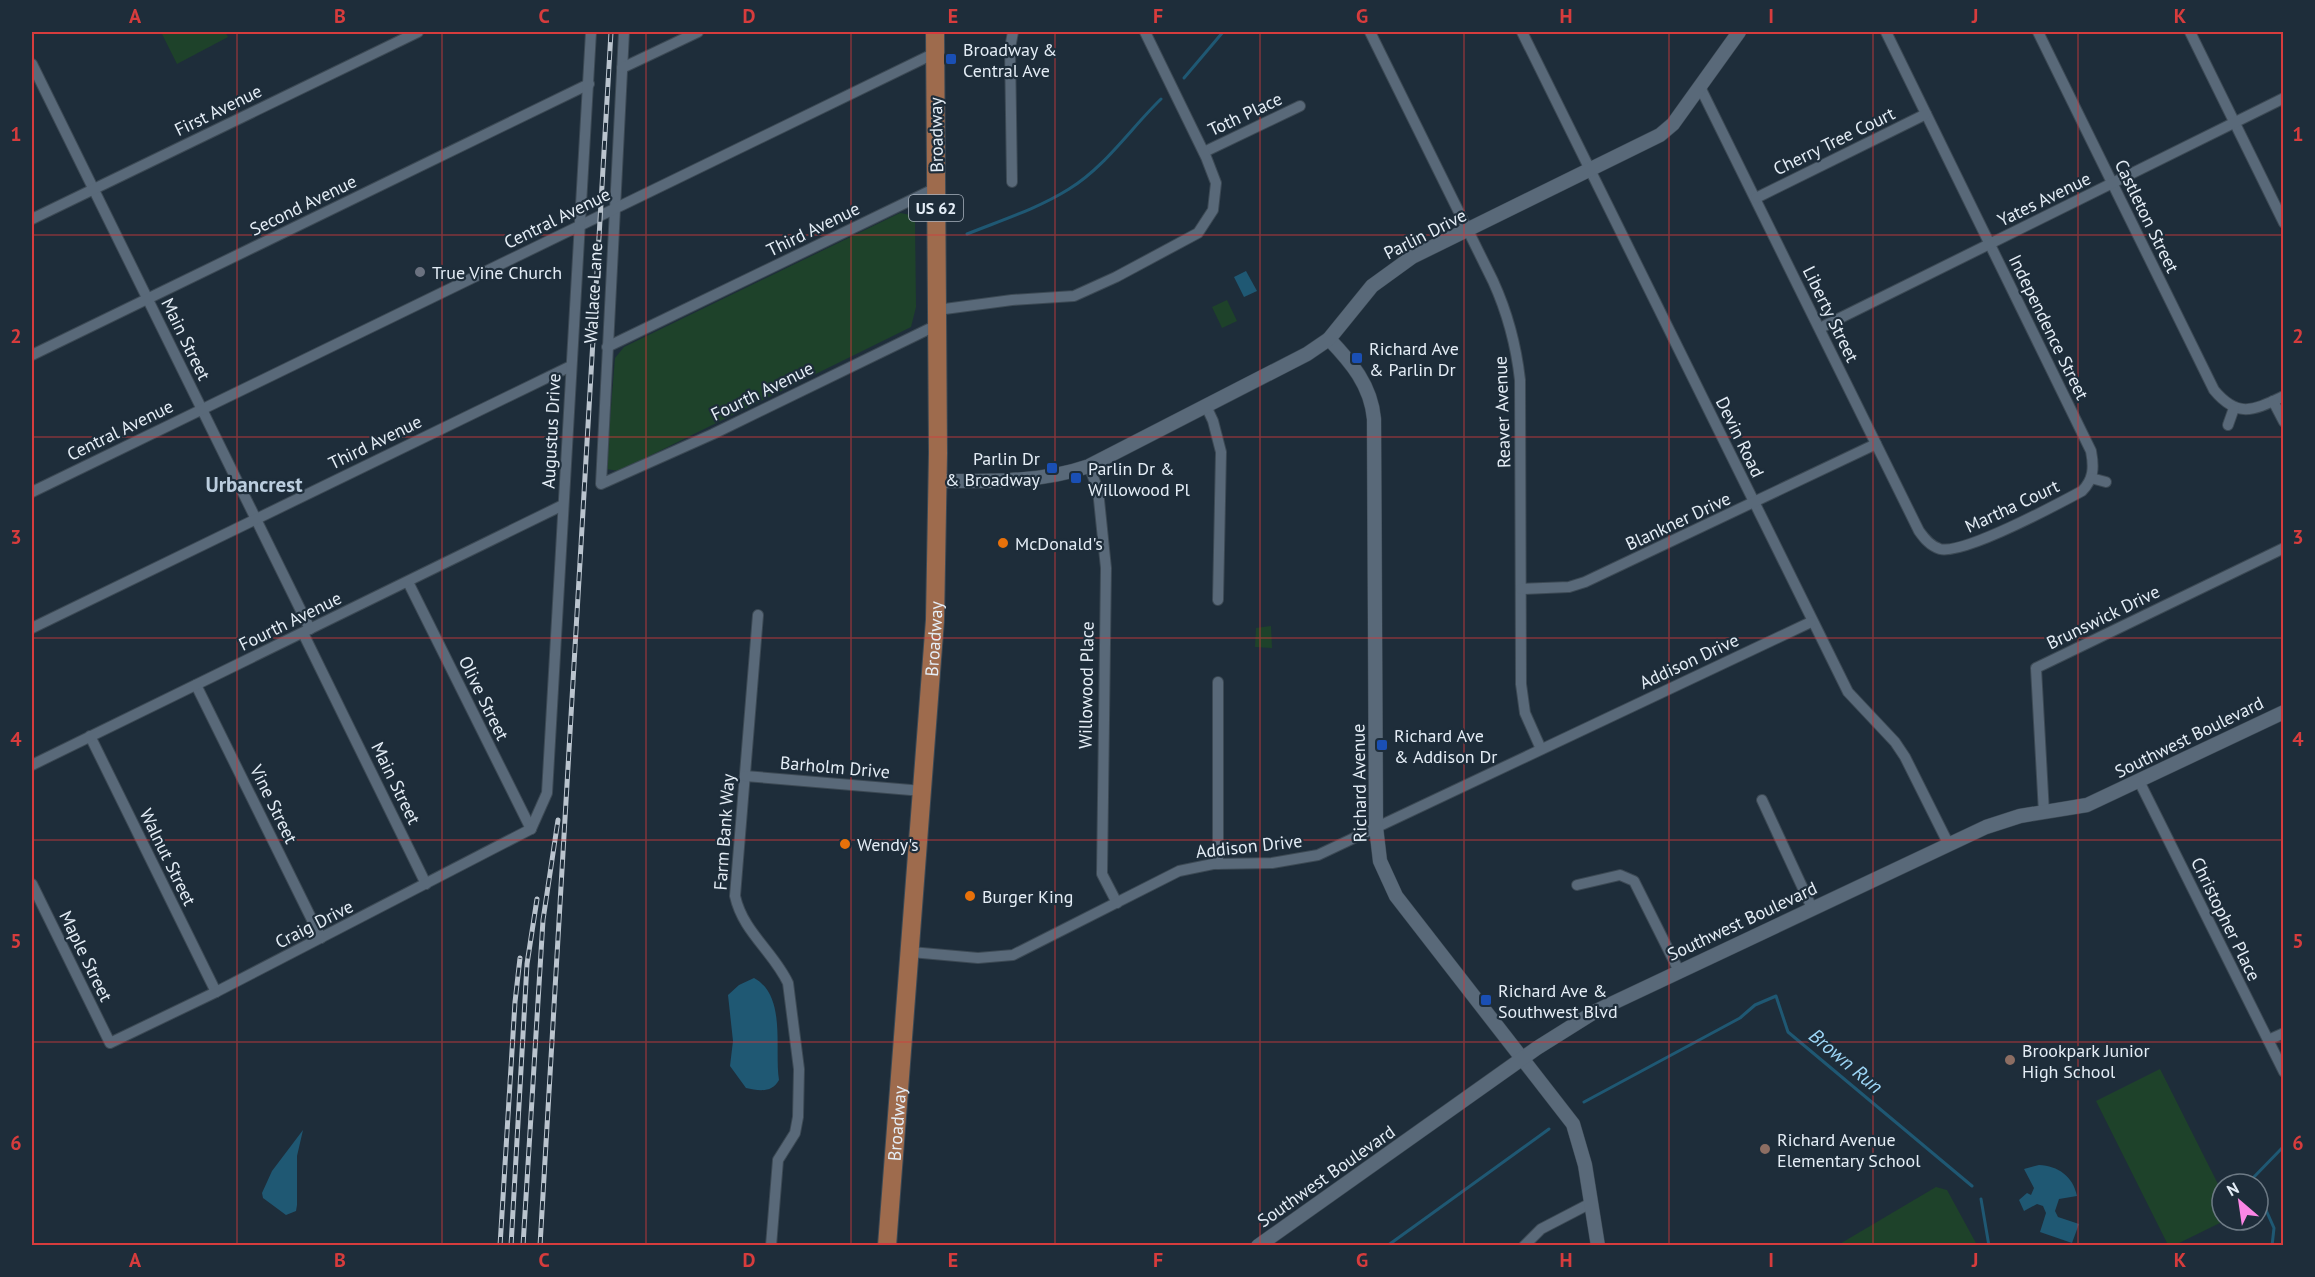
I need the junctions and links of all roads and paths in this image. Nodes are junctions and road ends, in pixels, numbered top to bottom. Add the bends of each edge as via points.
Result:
1 (418, 32) edge
2 (591, 32) edge
3 (624, 32) edge
4 (698, 32) edge
5 (935, 32) edge
6 (1013, 32) edge
7 (1144, 32) edge
8 (1370, 32) edge
9 (1522, 32) edge
10 (1739, 32) edge
11 (1886, 32) edge
12 (2038, 32) edge
13 (2190, 32) edge
14 (935, 53) junction
15 (32, 64) edge
16 (621, 68) junction
17 (589, 84) junction
18 (1700, 87) junction
19 (2283, 98) edge
20 (1300, 106) dead end
21 (1926, 114) junction
22 (2235, 124) junction
23 (1204, 152) junction
24 (1591, 171) junction
25 (1012, 182) dead end
26 (2112, 184) junction
27 (936, 188) junction
28 (94, 189) junction
29 (1756, 198) junction
30 (614, 208) junction
31 (32, 219) edge
32 (2283, 223) edge
33 (581, 224) junction
34 (1469, 231) junction
35 (1990, 244) junction
36 (148, 299) junction
37 (937, 318) junction
38 (1820, 328) junction
39 (1329, 339) junction
40 (607, 347) junction
41 (32, 355) edge
42 (571, 366) junction
43 (2278, 398) edge
44 (1206, 406) junction
45 (2234, 408) junction
46 (202, 409) junction
47 (2283, 422) edge
48 (2228, 425) dead end
49 (1876, 444) junction
50 (1089, 466) junction
51 (2091, 478) junction
52 (938, 481) junction
53 (2106, 482) dead end
54 (601, 484) joint
55 (32, 492) edge
56 (1754, 504) junction
57 (563, 505) junction
58 (256, 519) junction
59 (2283, 548) edge
60 (1940, 549) joint
61 (408, 582) junction
62 (1521, 589) junction
63 (1218, 600) dead end
64 (758, 615) dead end
65 (1811, 621) junction
66 (32, 628) edge
67 (307, 631) junction
68 (1218, 682) dead end
69 (196, 685) junction
70 (2283, 712) edge
71 (90, 736) junction
72 (1541, 749) junction
73 (32, 765) edge
74 (745, 776) junction
75 (2139, 781) junction
76 (923, 791) junction
77 (1762, 800) dead end
78 (2044, 813) junction
79 (1376, 827) junction
80 (531, 829) junction
81 (1948, 843) junction
82 (1218, 864) junction
83 (32, 884) edge
84 (426, 884) junction
85 (1577, 885) dead end
86 (1117, 903) junction
87 (1812, 908) junction
88 (321, 938) junction
89 (911, 952) junction
90 (1679, 971) junction
91 (216, 992) junction
92 (2283, 1033) edge
93 (2268, 1040) junction
94 (110, 1043) joint
95 (1523, 1059) junction
96 (2283, 1072) edge
97 (1591, 1203) junction
98 (771, 1245) edge
99 (887, 1245) edge
100 (1258, 1245) edge
101 (1524, 1245) edge
102 (1598, 1245) edge

1 - 28 street, First Avenue
2 - 17 street, Augustus Drive
3 - 16 street, Wallace Lane
4 - 16 street
5 - 14 main road, Broadway / US 62
6 - 25 street
7 - 23 street, Fourth Avenue
8 - 34 street, Reaver Avenue
9 - 24 street, Devin Road
10 - 18 street, Parlin Drive
11 - 21 street, Independence Street
12 - 26 street, Castleton Street
13 - 22 street
14 - 27 main road, Broadway / US 62
14 - 30 street, Central Avenue
15 - 28 street, Main Street
16 - 30 street, Wallace Lane
17 - 33 street, Augustus Drive
17 - 36 street, Second Avenue
18 - 24 street, Parlin Drive via 1660,135
18 - 29 street, Liberty Street
19 - 22 street, Yates Avenue
20 - 23 street, Toth Place
21 - 29 street, Cherry Tree Court
21 - 35 street, Independence Street
22 - 26 street, Yates Avenue
22 - 32 street
23 - 37 street, Fourth Avenue via 1216,183 1213,210 1198,233 1182,243 1074,296 1012,300
24 - 34 street, Parlin Drive
24 - 56 street, Devin Road
26 - 35 street, Yates Avenue
26 - 45 street, Castleton Street via 2214,390
27 - 37 main road, Broadway / US 62
27 - 40 street, Third Avenue
28 - 31 street, First Avenue
28 - 36 street, Main Street
29 - 38 street, Liberty Street
30 - 33 street, Central Avenue
30 - 40 street, Wallace Lane
33 - 42 street, Augustus Drive
33 - 46 street, Central Avenue
34 - 39 street, Parlin Drive via 1387,273 1358,300
34 - 62 street, Reaver Avenue via 1507,313 1516,345 1520,380
35 - 38 street, Yates Avenue
35 - 51 street, Independence Street via 2091,451
36 - 41 street, Second Avenue
36 - 46 street, Main Street
37 - 52 main road, Broadway / US 62
37 - 54 street, Fourth Avenue via 713,434
38 - 49 street, Liberty Street
39 - 44 street, Parlin Drive via 1281,369
39 - 79 street, Richard Avenue via 1363,381 1374,413
40 - 54 street, Wallace Lane
42 - 57 street, Augustus Drive
42 - 58 street, Third Avenue
43 - 45 street via 2258,408
43 - 47 street
44 - 50 street, Parlin Drive
44 - 63 street via 1221,452
45 - 48 street
46 - 55 street, Central Avenue
46 - 58 street, Main Street
49 - 56 street, Blankner Drive
49 - 60 street, Liberty Street via 1919,531
50 - 52 street, Parlin Drive via 1056,476 1026,479
50 - 86 street, Willowood Place via 1098,490 1106,568 1101,874
51 - 53 street
51 - 60 street, Martha Court via 2082,491 2018,522 1968,545
52 - 76 main road, Broadway / US 62
56 - 62 street, Blankner Drive via 1586,582 1569,587
56 - 65 street, Devin Road
57 - 61 street, Fourth Avenue
57 - 80 street, Augustus Drive via 547,793
58 - 66 street, Third Avenue
58 - 67 street, Main Street
59 - 78 street, Brunswick Drive via 2036,668
61 - 67 street, Fourth Avenue
61 - 80 street, Olive Street
62 - 72 street, Reaver Avenue via 1522,700
64 - 74 street, Farm Bank Way
65 - 72 street, Addison Drive
65 - 81 street, Devin Road via 1854,702 1905,757
67 - 69 street, Fourth Avenue
67 - 84 street, Main Street
68 - 82 street
69 - 71 street, Fourth Avenue
69 - 88 street, Vine Street
70 - 75 street, Southwest Boulevard
71 - 73 street, Fourth Avenue
71 - 91 street, Walnut Street
72 - 79 street, Addison Drive
74 - 76 street, Barholm Drive
74 - 98 street, Farm Bank Way via 735,896 742,918 788,982 800,1069 795,1133 778,1160
75 - 78 street, Southwest Boulevard via 2087,805
75 - 93 street, Christopher Place
76 - 89 main road, Broadway / US 62
77 - 87 street
78 - 81 street, Southwest Boulevard via 2002,820
79 - 82 street, Addison Drive via 1318,855 1294,861
79 - 95 street, Richard Avenue via 1380,861 1389,886
80 - 84 street, Craig Drive
81 - 87 street, Southwest Boulevard
82 - 86 street, Addison Drive via 1179,871
83 - 94 street, Maple Street
84 - 88 street, Craig Drive
85 - 90 street via 1620,875 1634,881
86 - 89 street, Addison Drive via 1013,955 978,958
87 - 90 street, Southwest Boulevard
88 - 91 street, Craig Drive
89 - 99 main road, Broadway / US 62
90 - 95 street, Southwest Boulevard via 1596,1011
91 - 94 street, Craig Drive
92 - 93 street
93 - 96 street, Christopher Place
95 - 97 street, Richard Avenue via 1573,1125
95 - 100 street, Southwest Boulevard
97 - 101 street via 1541,1229
97 - 102 street, Richard Avenue

